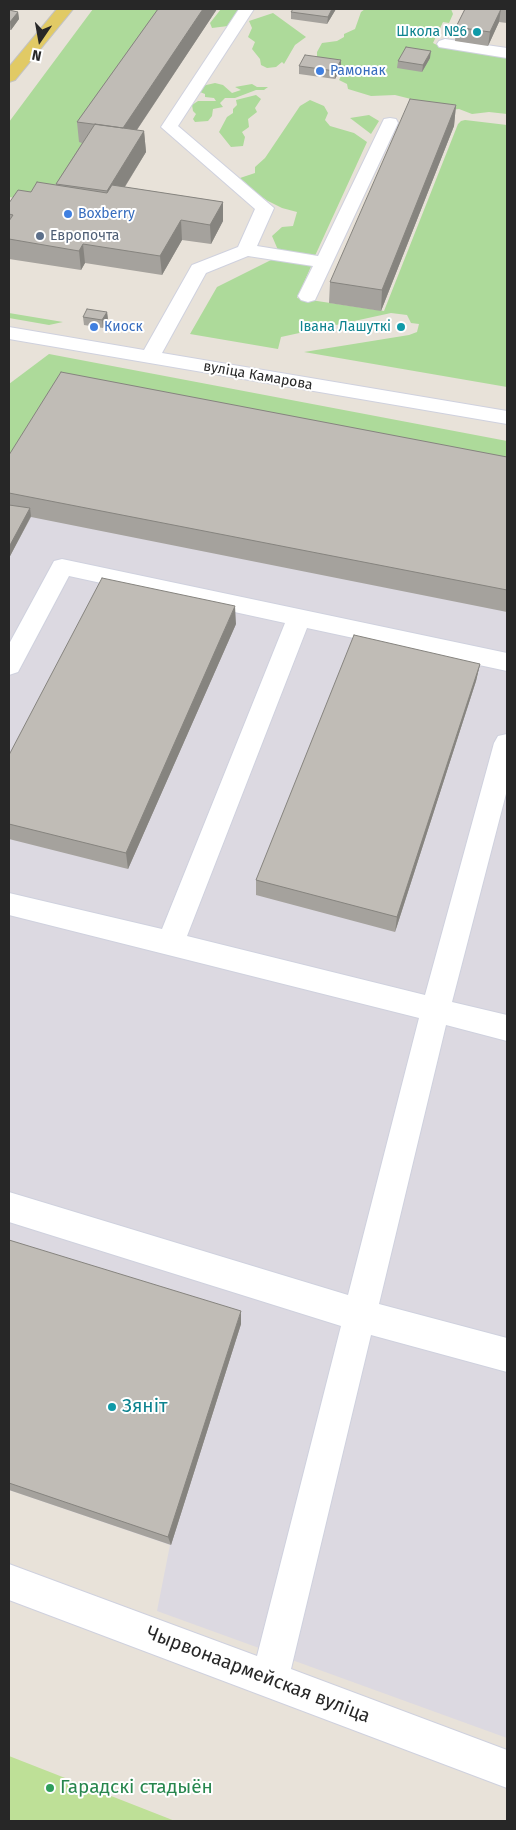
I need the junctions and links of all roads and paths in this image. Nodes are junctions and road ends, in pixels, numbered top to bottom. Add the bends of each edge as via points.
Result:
1 (65, 9) edge
2 (246, 9) edge
3 (445, 44) dead end
4 (507, 53) edge
5 (9, 77) edge
6 (390, 123) dead end
7 (246, 250) junction
8 (323, 262) junction
9 (308, 296) dead end
10 (9, 333) edge
11 (150, 357) junction
12 (507, 418) edge
13 (299, 618) junction
14 (507, 662) edge
15 (9, 666) edge
16 (507, 743) edge
17 (9, 904) edge
18 (170, 943) junction
19 (435, 1010) junction
20 (507, 1028) edge
21 (9, 1207) edge
22 (359, 1315) junction
23 (507, 1355) edge
24 (9, 1582) edge
25 (270, 1679) junction
26 (507, 1769) edge

1 - 5 main road
2 - 7 street via 169,127 265,208
3 - 4 street
6 - 8 street
7 - 8 street
7 - 11 street via 199,269
8 - 9 street
10 - 11 street, вуліца Камарова
11 - 12 street, вуліца Камарова
13 - 14 street
13 - 15 street via 62,567
13 - 18 street
16 - 19 street
17 - 18 street
18 - 19 street
19 - 20 street
19 - 22 street
21 - 22 street
22 - 23 street
22 - 25 street
24 - 25 street, Чырвонаармейская вуліца
25 - 26 street, Чырвонаармейская вуліца

